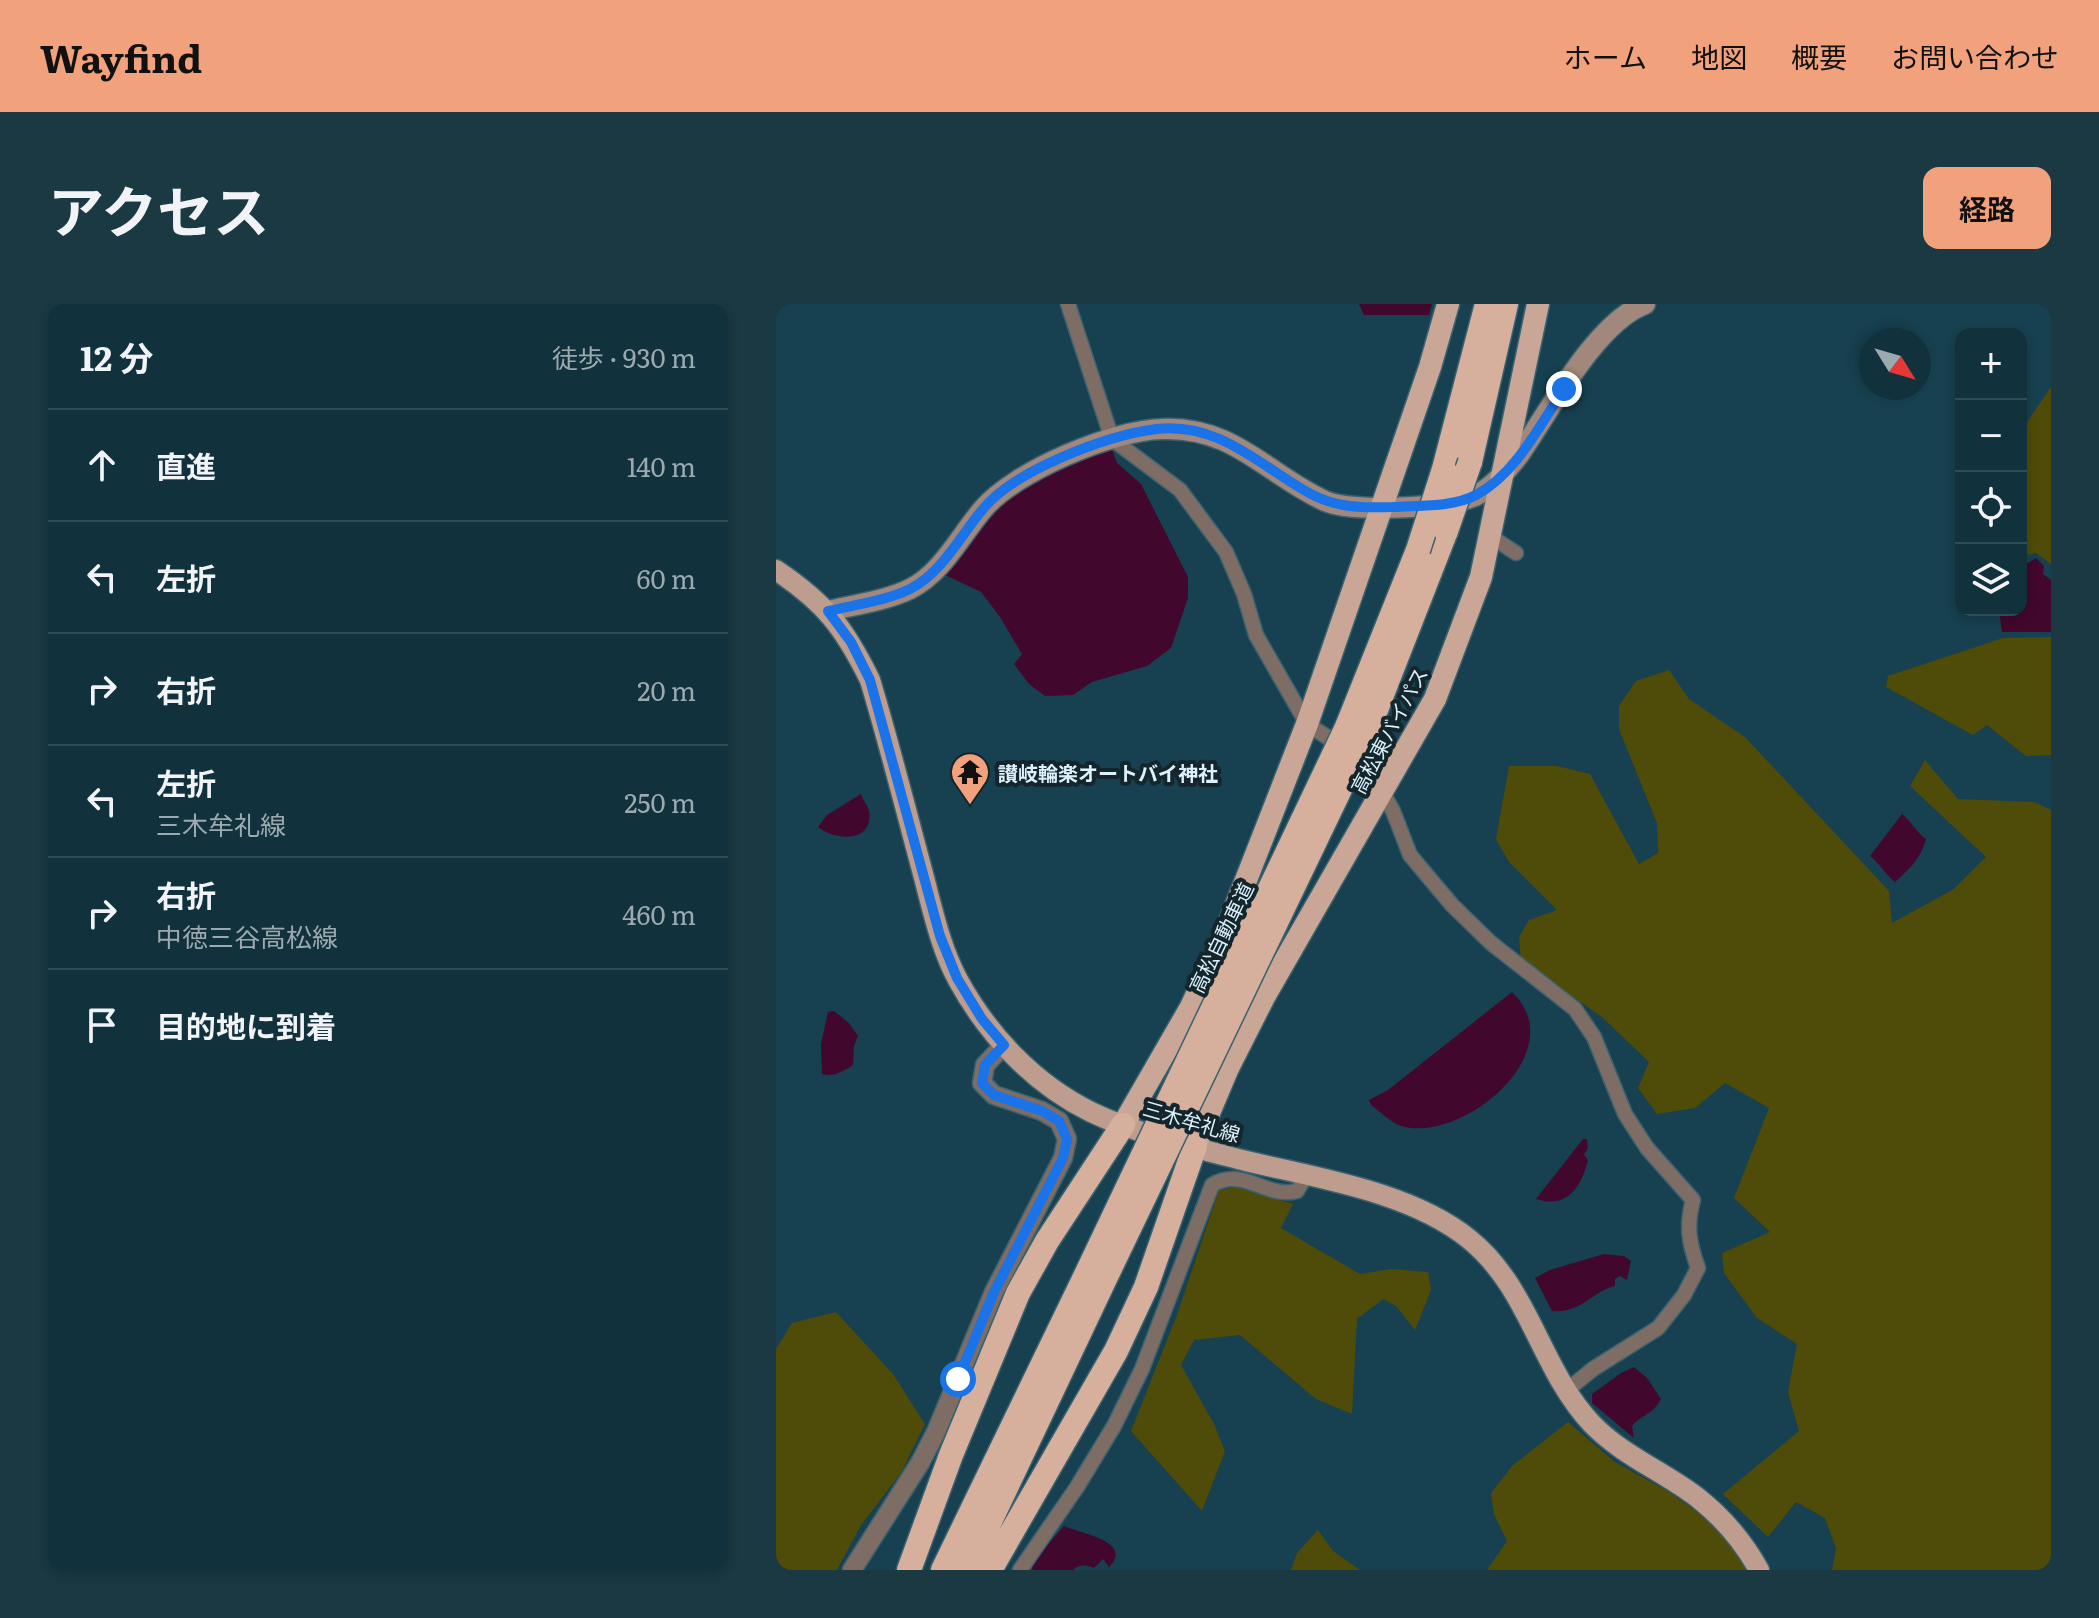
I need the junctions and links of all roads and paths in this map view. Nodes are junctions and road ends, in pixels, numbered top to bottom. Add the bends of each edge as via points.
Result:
1 (1068, 304) edge
2 (1448, 304) edge
3 (1487, 304) edge
4 (1506, 304) edge
5 (1538, 304) edge
6 (1645, 304) edge
7 (1112, 439) junction
8 (1503, 474) junction
9 (1381, 507) junction
10 (1490, 536) junction
11 (1516, 553) dead end
12 (776, 570) edge
13 (828, 611) junction
14 (1307, 724) junction
15 (1357, 730) junction
16 (1382, 793) junction
17 (1004, 1045) junction
18 (1123, 1125) junction
19 (1195, 1146) junction
20 (1306, 1176) junction
21 (1092, 1283) junction
22 (1566, 1391) junction
23 (852, 1570) edge
24 (909, 1570) edge
25 (943, 1570) edge
26 (967, 1570) edge
27 (990, 1570) edge
28 (1020, 1570) edge
29 (1759, 1570) edge

1 - 7 street
2 - 9 highway
3 - 15 highway, 高松自動車道, bridge via 1444,469
4 - 15 highway, 高松自動車道, bridge via 1470,462 1446,531 1403,647
5 - 8 highway, 高松東バイパス
6 - 8 main road via 1609,327
7 - 9 main road via 1158,429 1213,434 1330,503
7 - 13 main road via 1029,472 999,492 931,574 909,589
7 - 14 street via 1180,490 1226,552 1256,635
8 - 9 main road via 1475,496 1447,504
8 - 10 highway, 高松東バイパス
9 - 14 highway
10 - 11 street
10 - 16 highway, 高松東バイパス via 1481,577 1435,699
12 - 13 main road, 三木牟礼線
13 - 17 main road, 三木牟礼線 via 870,680 940,936 957,978
14 - 16 street via 1355,755
14 - 18 highway via 1211,965
15 - 21 highway, 高松自動車道, bridge
16 - 19 highway, 高松東バイパス via 1264,997
16 - 22 street via 1410,855 1442,893 1491,943 1575,1009 1594,1037 1625,1114 1693,1200 1688,1240 1698,1268 1684,1295 1658,1328
17 - 18 main road, 三木牟礼線 via 1053,1089
17 - 23 street via 985,1065 982,1083 994,1095 1059,1121 1067,1139 1063,1158 994,1292 936,1432
18 - 19 main road, 三木牟礼線
18 - 24 highway via 1018,1293
19 - 20 main road, 三木牟礼線
19 - 27 highway via 1146,1287 1116,1351
20 - 22 main road, 三木牟礼線 via 1400,1202 1468,1238 1506,1278
20 - 28 street via 1297,1191 1286,1194 1233,1177 1212,1185 1121,1412
21 - 25 highway, 高松自動車道
21 - 26 highway, 高松自動車道
22 - 29 main road, 三木牟礼線 via 1607,1439 1698,1498 1722,1520

